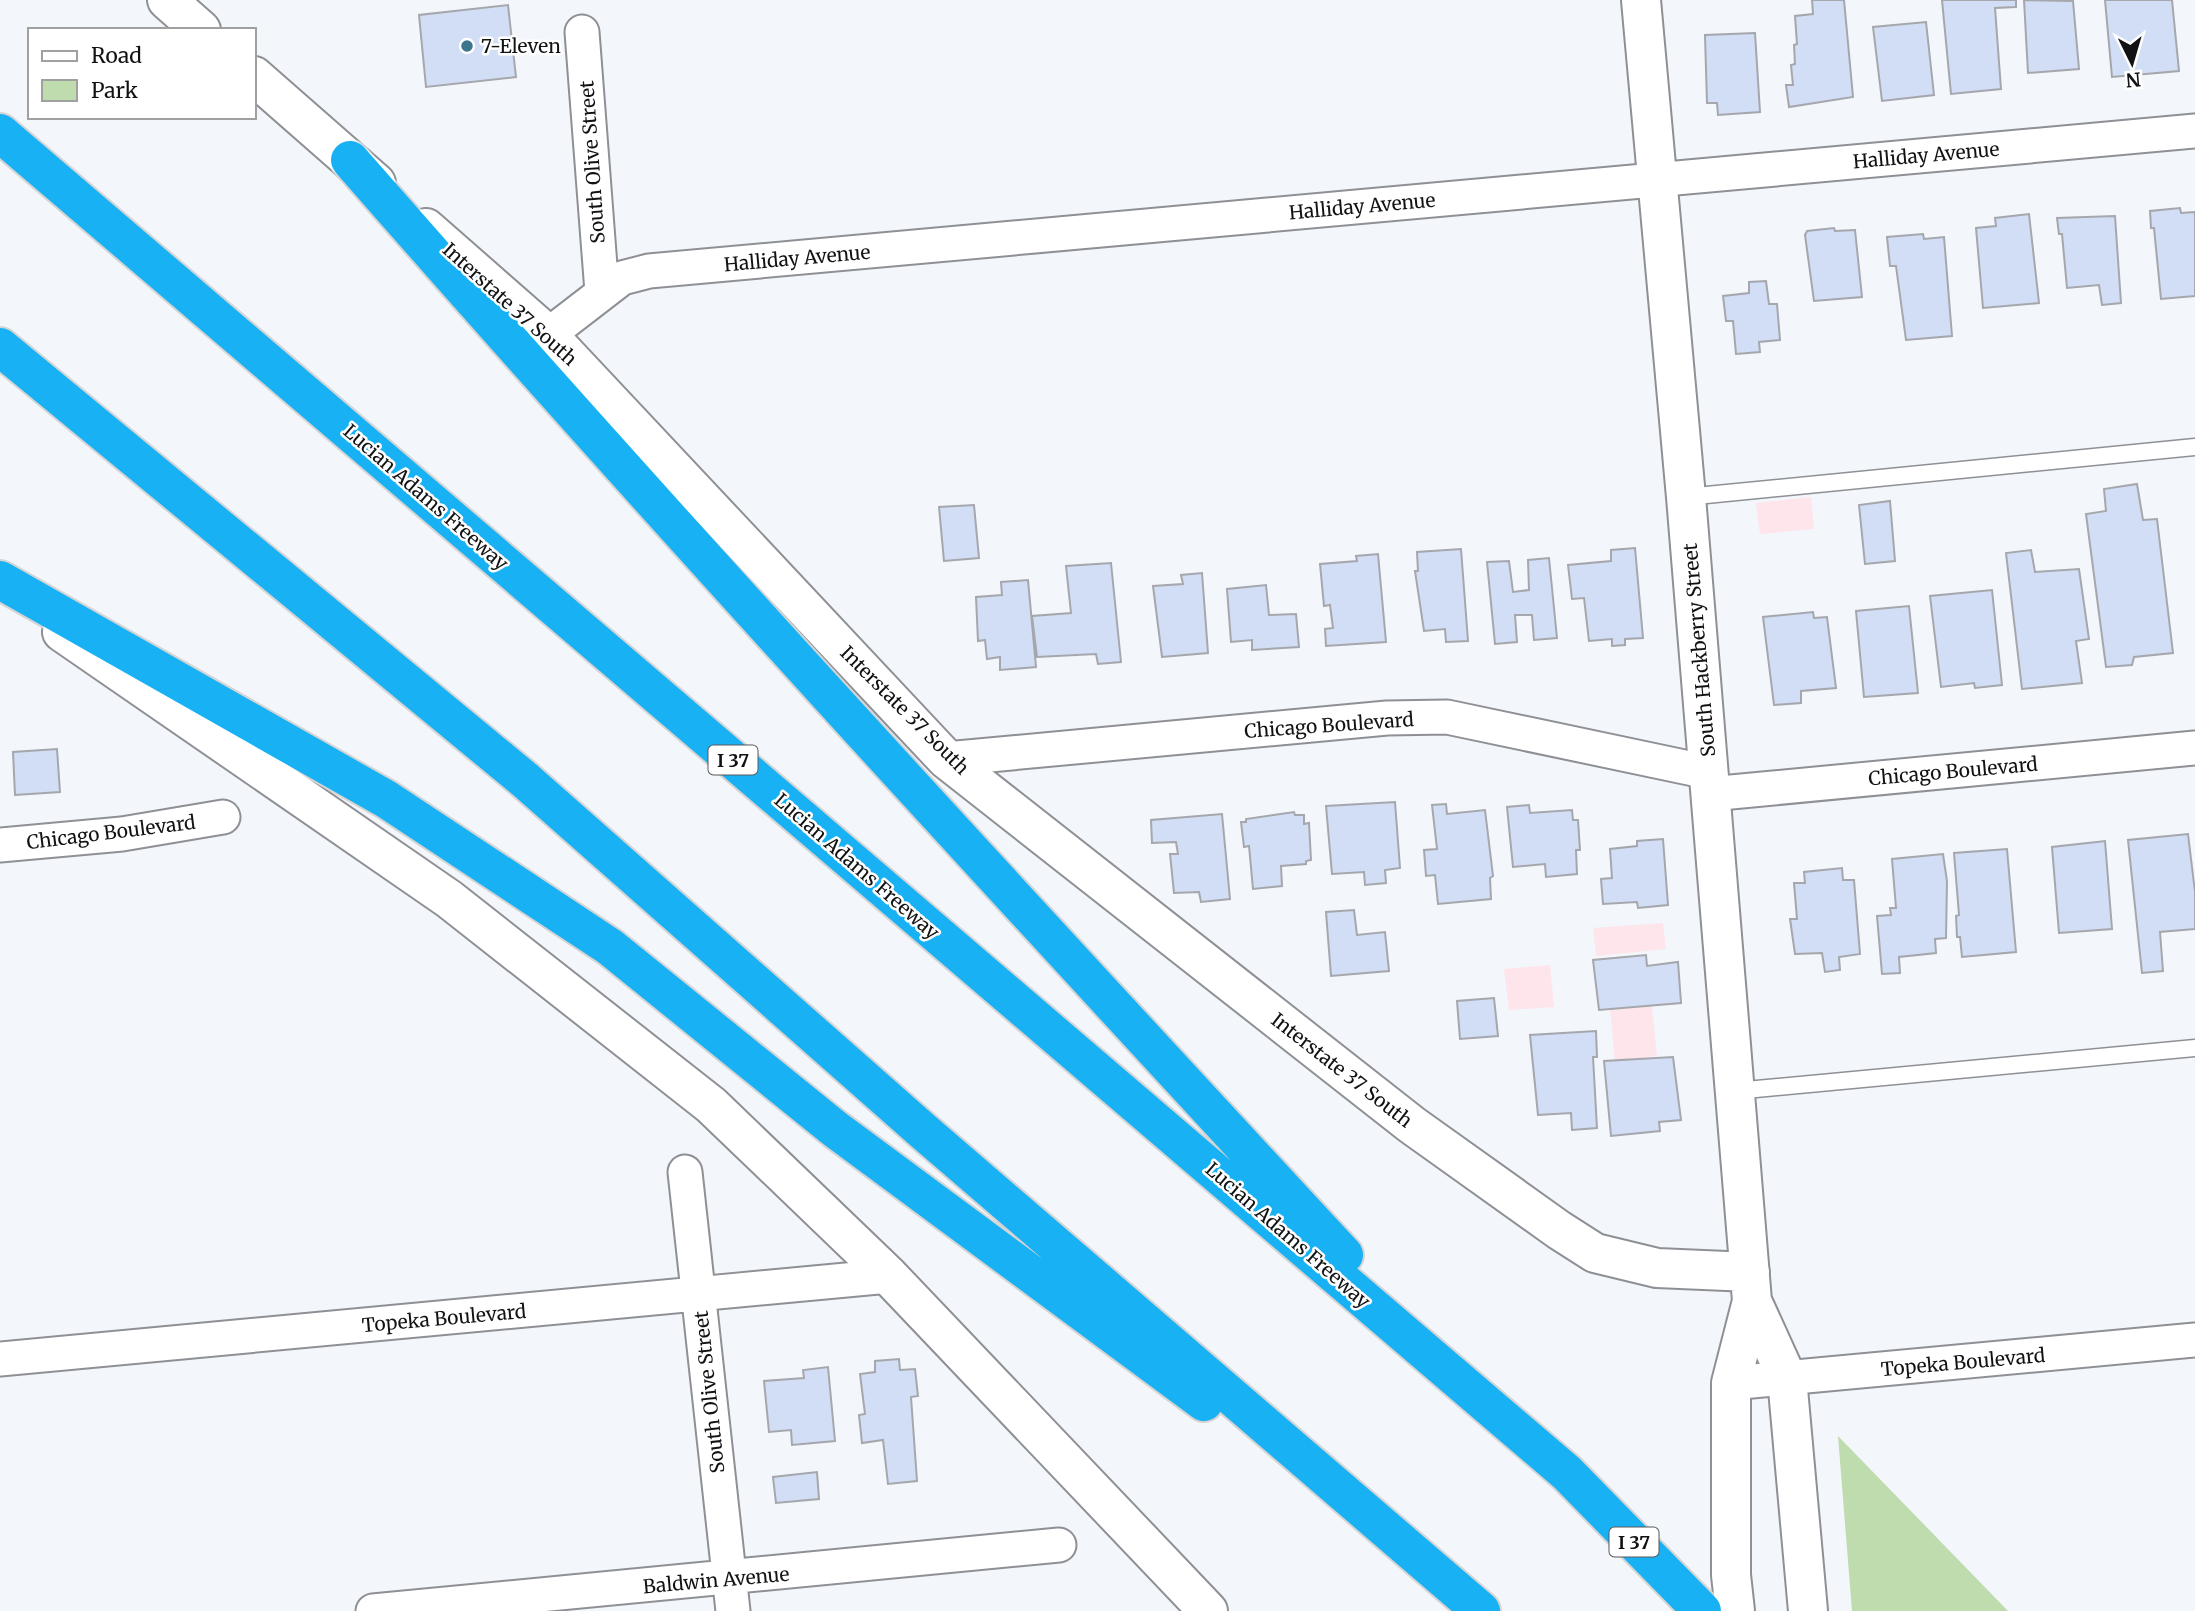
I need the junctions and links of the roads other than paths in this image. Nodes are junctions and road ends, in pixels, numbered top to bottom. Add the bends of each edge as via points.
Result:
1 (1640, 0) edge
2 (582, 33) dead end
3 (256, 78) edge
4 (2195, 131) edge
5 (0, 133) edge
6 (350, 160) junction
7 (1659, 179) junction
8 (602, 292) junction
9 (548, 335) junction
10 (0, 347) edge
11 (2195, 447) edge
12 (1686, 497) junction
13 (0, 580) edge
14 (0, 589) edge
15 (2195, 748) edge
16 (946, 759) junction
17 (1709, 783) junction
18 (223, 817) dead end
19 (0, 845) edge
20 (2195, 1048) edge
21 (1735, 1091) junction
22 (685, 1172) dead end
23 (889, 1276) junction
24 (1751, 1286) junction
25 (698, 1295) junction
26 (2195, 1340) edge
27 (0, 1359) edge
28 (1787, 1378) junction
29 (1731, 1383) junction
30 (1466, 1388) junction
31 (1059, 1545) dead end
32 (1411, 1548) junction
33 (731, 1595) edge
34 (373, 1611) edge
35 (1208, 1611) edge
36 (1481, 1611) edge
37 (1702, 1611) edge
38 (1735, 1611) edge
39 (1808, 1611) edge

1 - 7 main road, South Hackberry Street
2 - 8 street, South Olive Street
3 - 6 main road, Interstate 37 South
4 - 7 street, Halliday Avenue
5 - 30 highway, Lucian Adams Freeway / I 37
6 - 9 main road, Interstate 37 South
6 - 30 highway via 921,799
7 - 8 street, Halliday Avenue via 649,271 622,278
7 - 12 main road, South Hackberry Street
8 - 9 street, Halliday Avenue
9 - 16 main road, Interstate 37 South
10 - 32 highway via 525,780 923,1131
11 - 12 lane
12 - 17 main road, South Hackberry Street
13 - 32 highway via 386,799 610,947 835,1129 1346,1507
14 - 23 main road via 449,899 711,1105
15 - 17 street, Chicago Boulevard
16 - 17 street, Chicago Boulevard via 1387,718 1447,717
16 - 24 main road, Interstate 37 South via 1412,1125 1559,1230 1595,1253
17 - 21 main road, South Hackberry Street
18 - 19 street, Chicago Boulevard via 122,834
20 - 21 lane
21 - 24 main road, South Hackberry Street
22 - 25 street, South Olive Street
23 - 25 street, Topeka Boulevard
23 - 35 main road
24 - 28 main road, South Hackberry Street
24 - 29 main road, South Hackberry Street
25 - 27 street, Topeka Boulevard
25 - 33 street, South Olive Street
26 - 28 street, Topeka Boulevard
28 - 29 street, Topeka Boulevard
28 - 39 main road, South Hackberry Street
29 - 38 main road, South Hackberry Street
30 - 37 highway, Lucian Adams Freeway / I 37 via 1566,1473
31 - 33 street, Baldwin Avenue
32 - 36 highway
33 - 34 street, Baldwin Avenue

